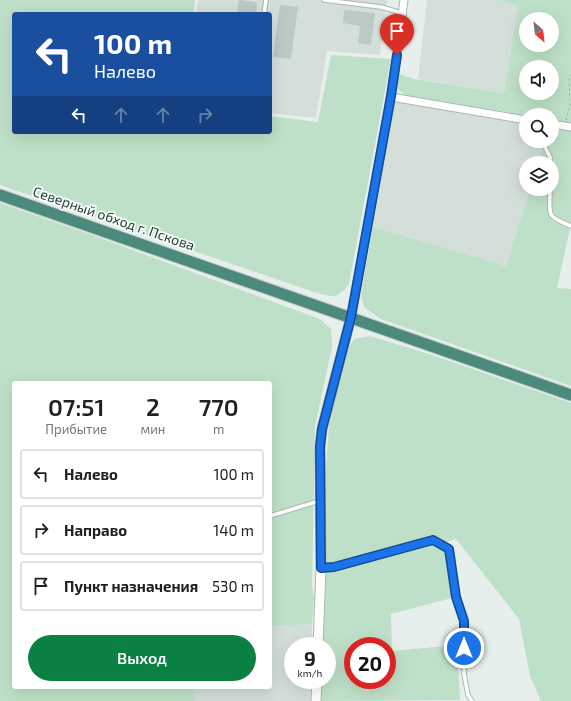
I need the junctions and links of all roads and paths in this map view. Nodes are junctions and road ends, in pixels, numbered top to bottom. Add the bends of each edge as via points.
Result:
1 (266, 0) edge
2 (324, 0) edge
3 (404, 0) edge
4 (264, 12) edge
5 (402, 13) junction
6 (571, 75) edge
7 (391, 96) junction
8 (519, 119) edge
9 (568, 126) edge
10 (0, 194) edge
11 (550, 196) edge
12 (571, 226) edge
13 (351, 317) junction
14 (571, 395) edge
15 (320, 501) junction
16 (272, 515) edge
17 (321, 568) junction
18 (318, 637) edge
19 (317, 689) edge
20 (316, 701) edge
21 (472, 701) edge

1 - 4 lane
2 - 5 lane via 381,7
3 - 5 street
5 - 7 street
6 - 9 path
7 - 8 street
7 - 13 street
10 - 13 highway, Северный обход г. Пскова
11 - 12 lane via 549,213 553,219
13 - 14 highway, Северный обход г. Пскова
13 - 15 street via 322,429
15 - 16 lane
15 - 17 street
17 - 18 street
17 - 21 lane via 334,567 433,540 449,549 456,597 464,621 464,674 468,695
19 - 20 street

